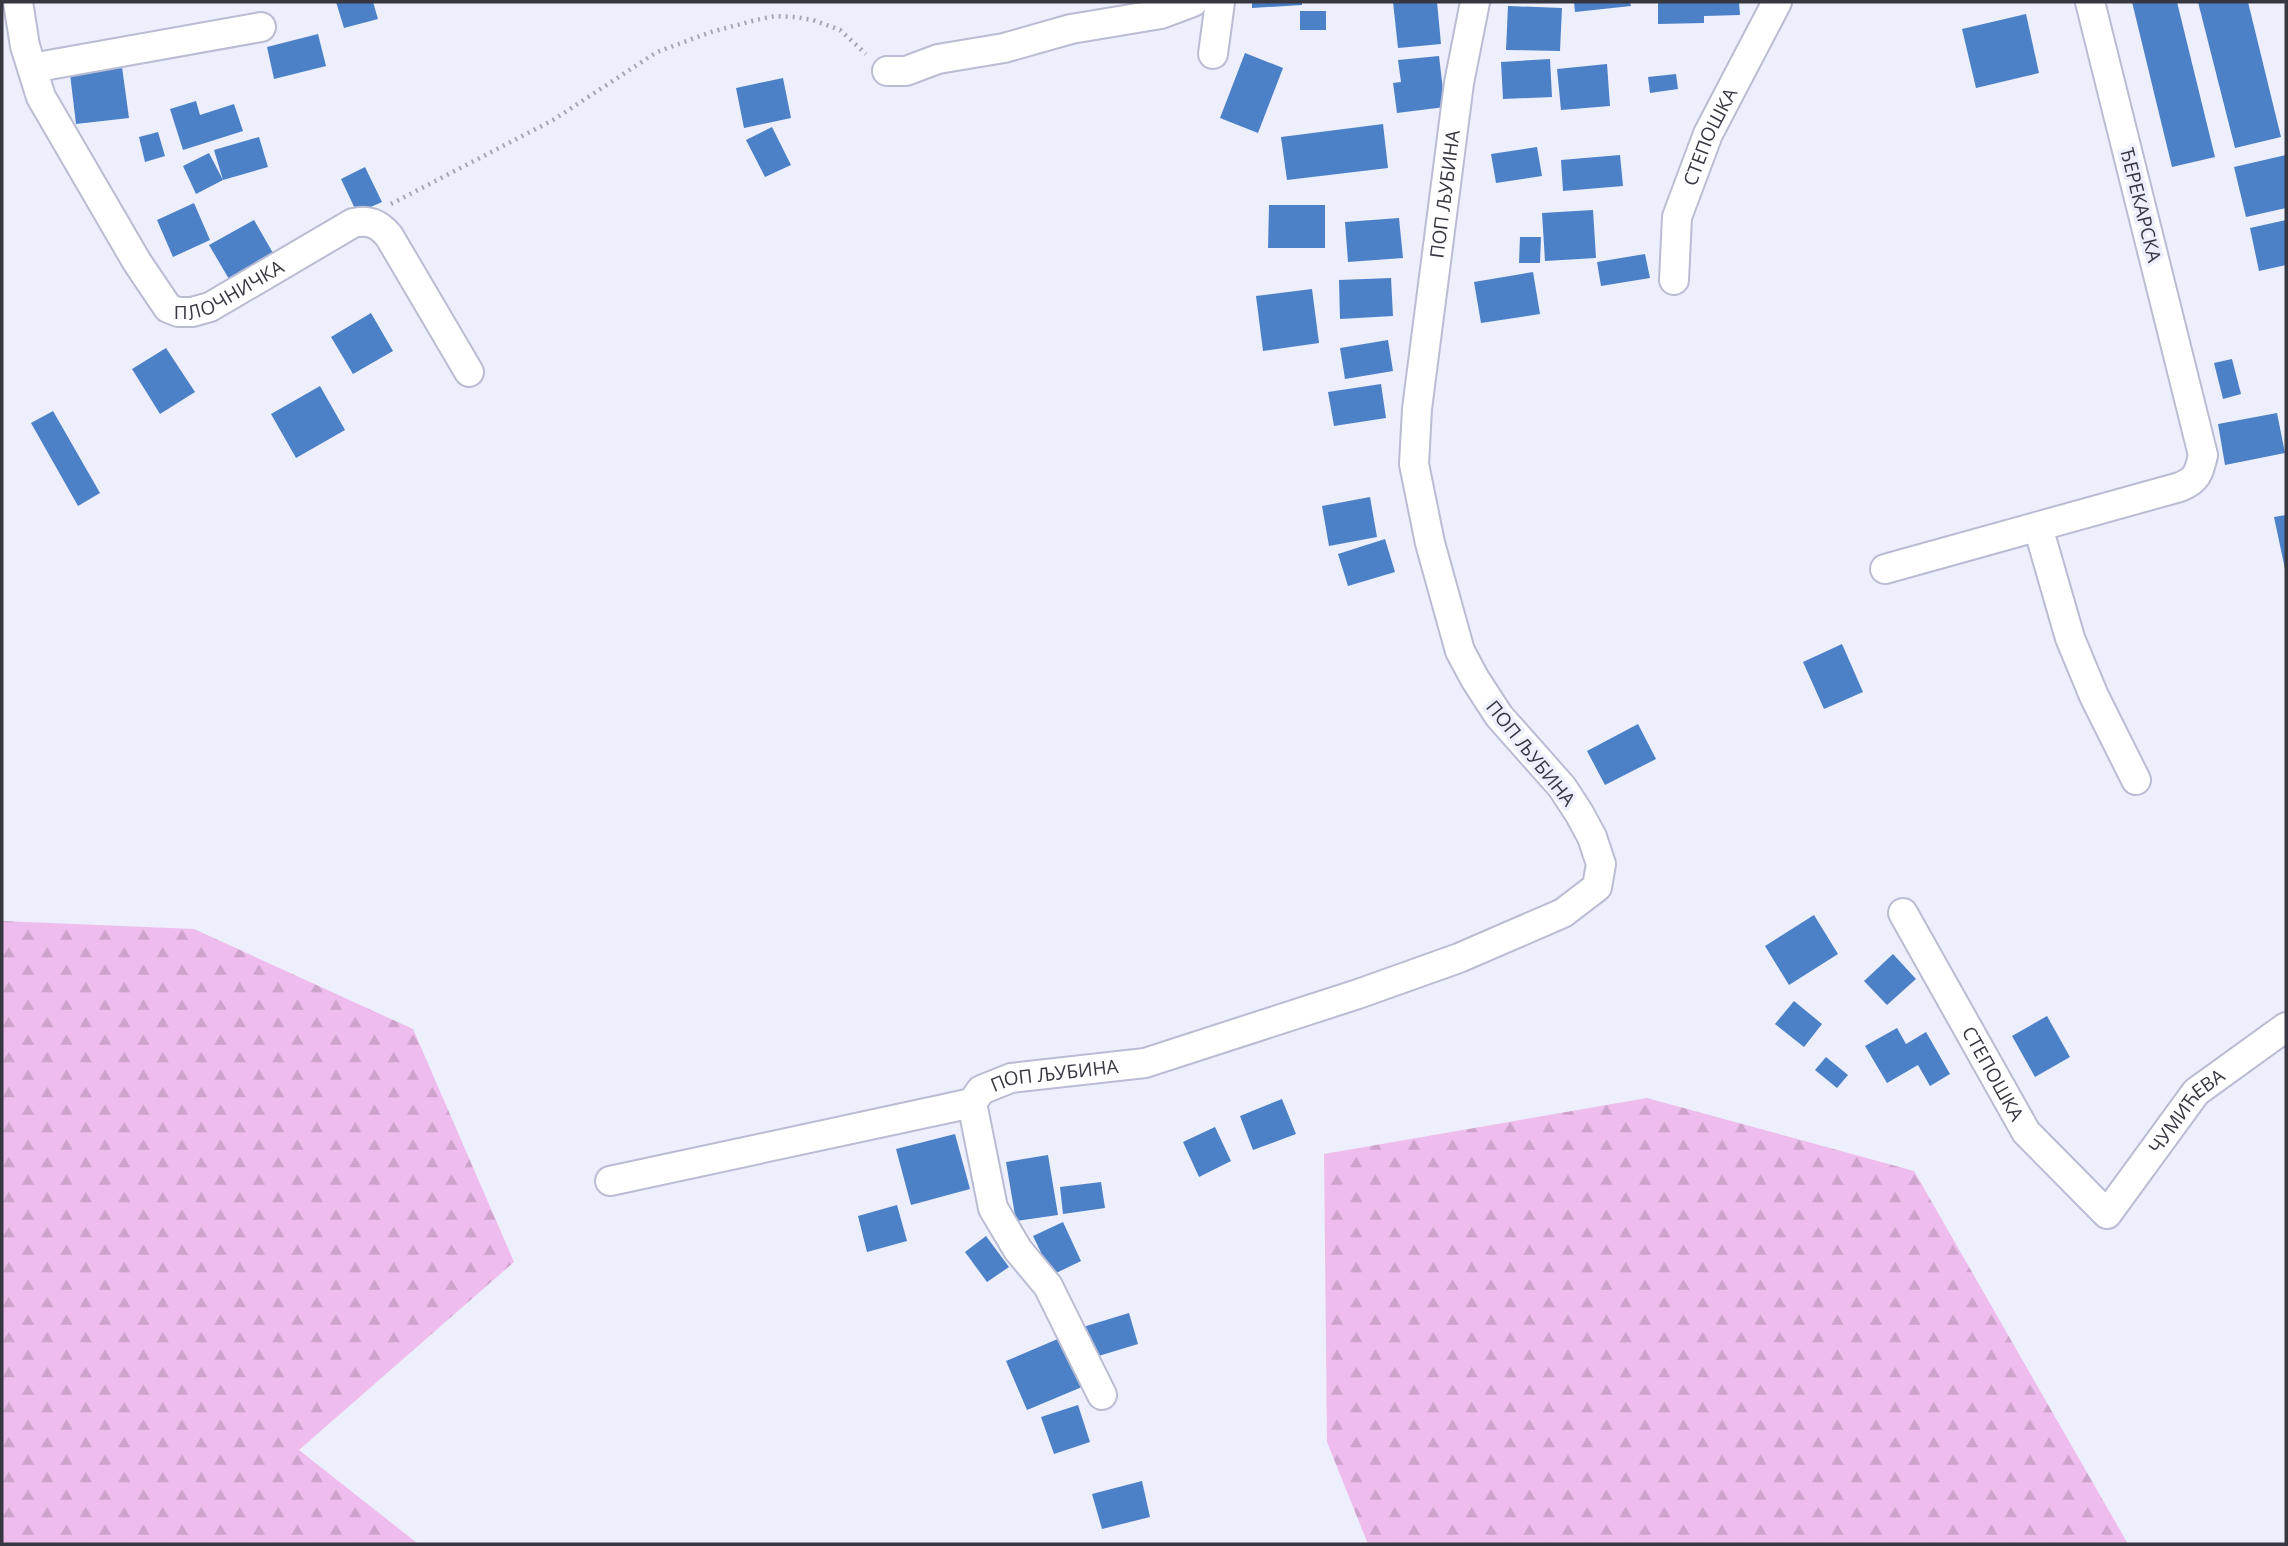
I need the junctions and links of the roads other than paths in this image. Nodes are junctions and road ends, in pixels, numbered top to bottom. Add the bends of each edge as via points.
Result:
1 (18, 2) edge
2 (1193, 2) edge
3 (1220, 2) edge
4 (1475, 2) edge
5 (1777, 2) edge
6 (2090, 2) edge
7 (261, 27) dead end
8 (1213, 54) dead end
9 (32, 68) junction
10 (887, 71) road end
11 (1674, 280) dead end
12 (469, 372) dead end
13 (2038, 527) junction
14 (1885, 569) dead end
15 (2137, 780) dead end
16 (1903, 913) dead end
17 (2286, 1027) edge
18 (972, 1103) junction
19 (610, 1181) dead end
20 (2107, 1214) joint
21 (1102, 1395) dead end

1 - 9 street, ПЛОЧНИЧКА
2 - 10 street via 1161,14 1071,29 1004,48 938,59 906,71
3 - 8 street
4 - 18 street, ПОП ЉУБИНА via 1459,83 1414,464 1460,651 1499,716 1579,813 1601,864 1597,887 1563,913 1459,958 1358,994 1145,1063 1010,1078 981,1090
5 - 11 street, СТЕПОШКА via 1708,134 1677,217
6 - 13 street, ЂЕРЕКАРСКА via 2203,455 2194,481
7 - 9 street
9 - 12 street, ПЛОЧНИЧКА via 58,129 168,307 178,312 210,307 354,223 375,224 389,236
13 - 14 street
13 - 15 street via 2070,638
16 - 20 street, СТЕПОШКА via 2026,1132
17 - 20 street, ЧУМИЋЕВА via 2196,1092
18 - 19 street, ПОП ЉУБИНА
18 - 21 street, ПОП ЉУБИНА via 993,1208 1017,1250 1048,1286

